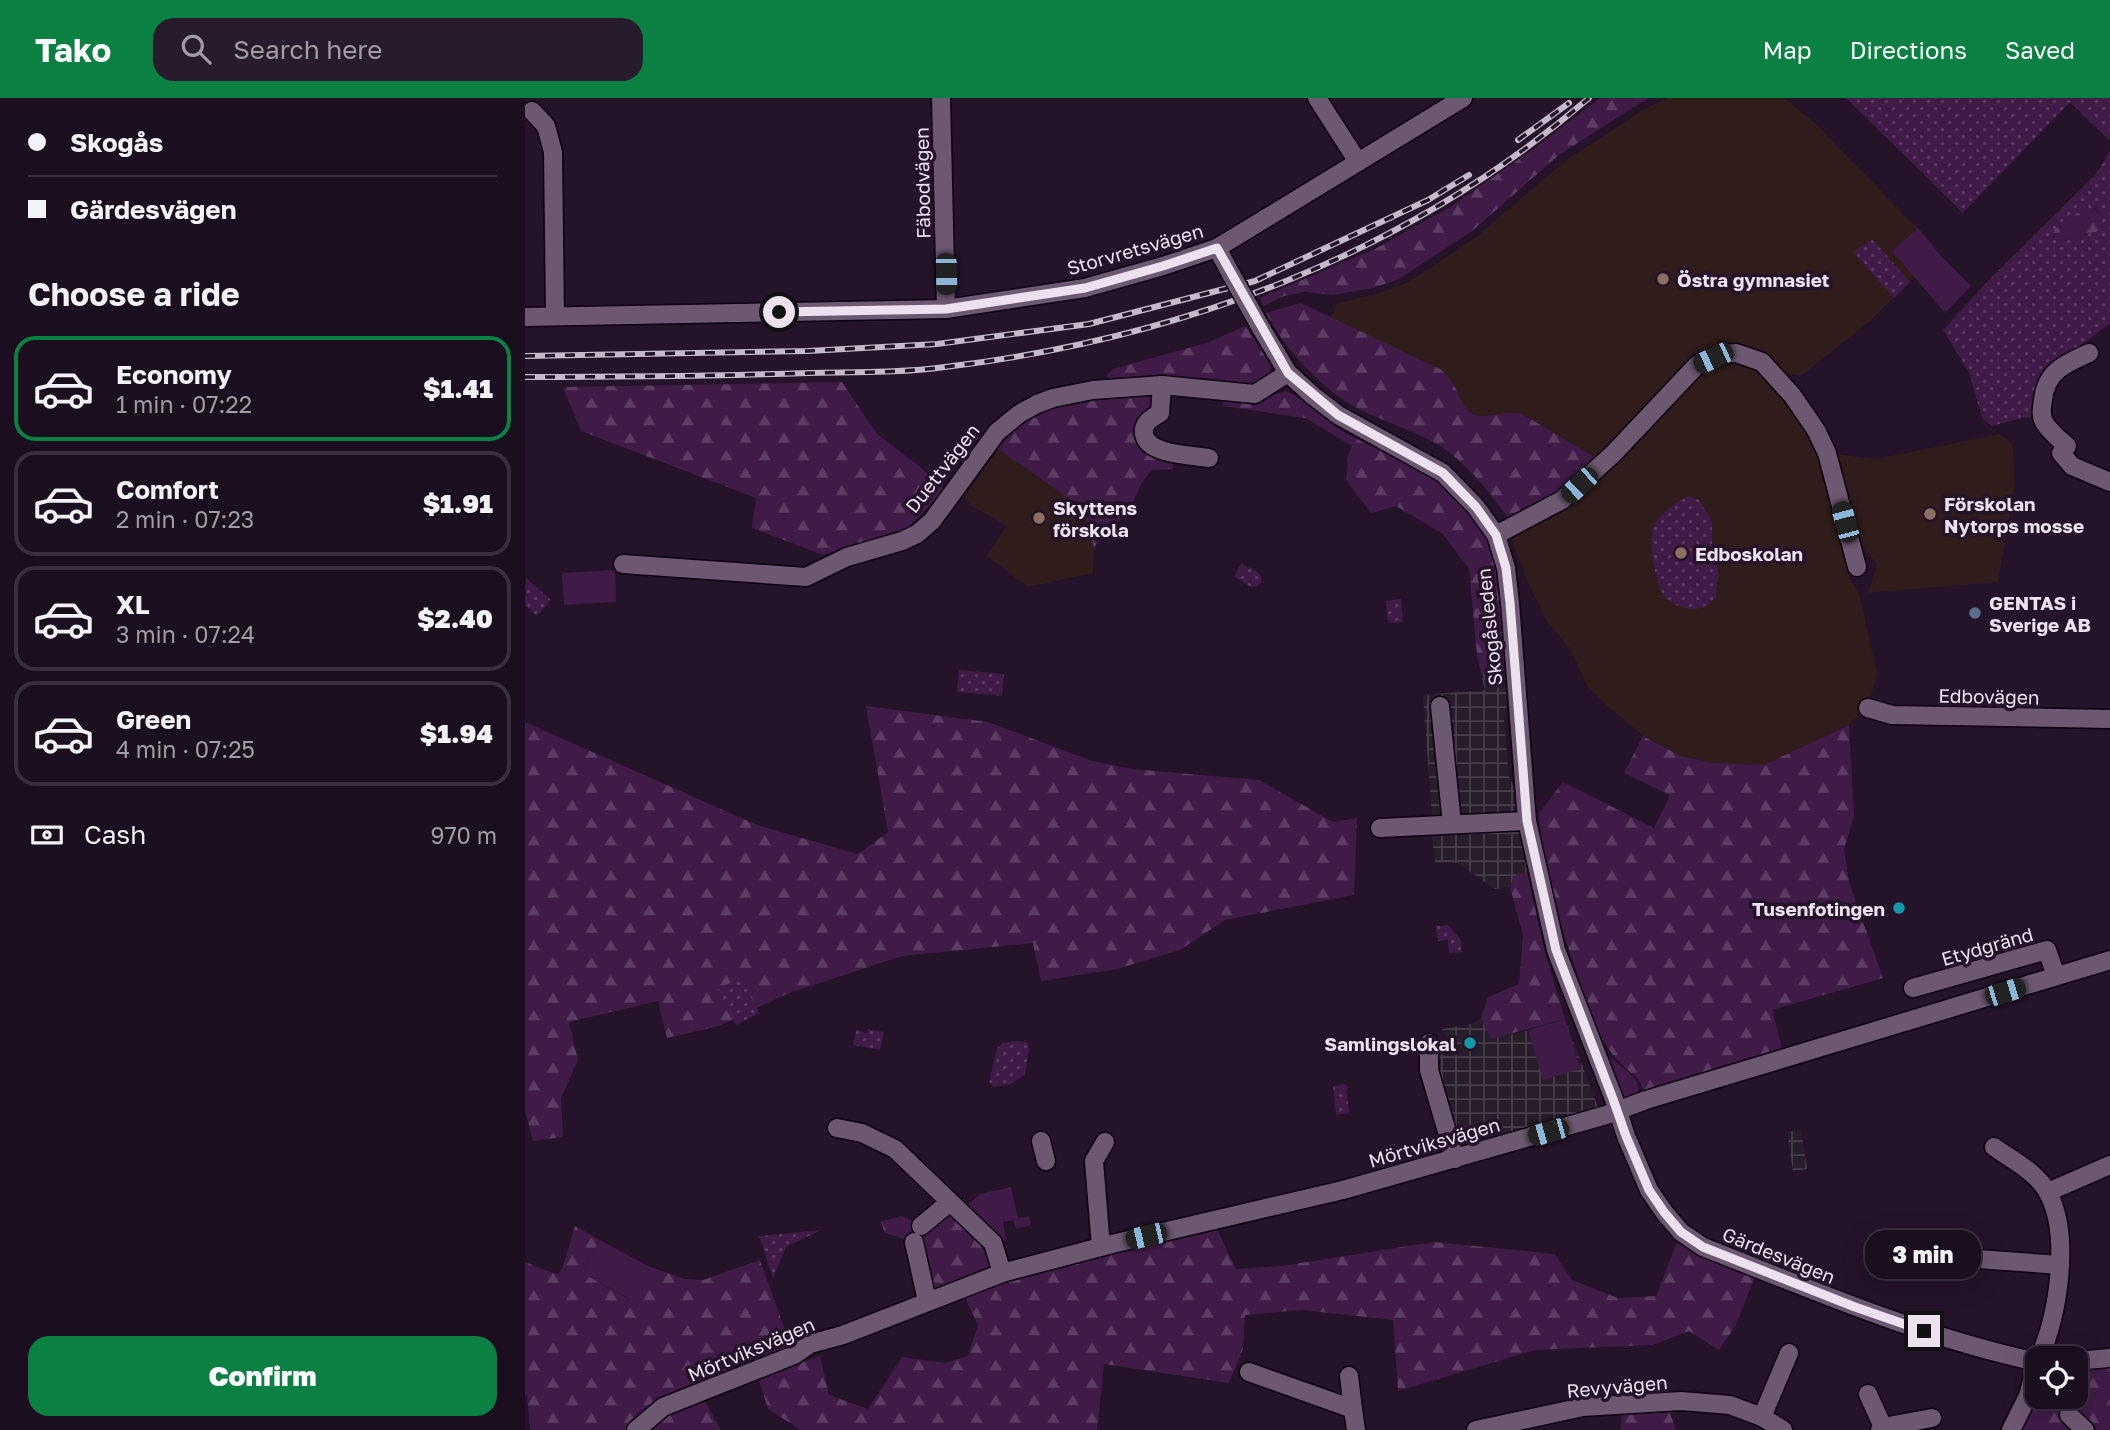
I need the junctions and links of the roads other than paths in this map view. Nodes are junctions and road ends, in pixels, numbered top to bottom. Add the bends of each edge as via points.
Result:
1 (941, 98) edge
2 (1317, 98) edge
3 (1463, 98) edge
4 (532, 111) dead end
5 (1358, 162) junction
6 (1217, 248) junction
7 (946, 309) junction
8 (555, 316) junction
9 (525, 317) edge
10 (2089, 353) dead end
11 (1288, 373) junction
12 (1162, 385) junction
13 (1209, 458) dead end
14 (2110, 482) edge
15 (1496, 535) junction
16 (622, 564) dead end
17 (1857, 568) dead end
18 (1440, 706) dead end
19 (1868, 708) dead end
20 (2110, 719) edge
21 (1527, 821) junction
22 (1453, 824) junction
23 (1380, 828) dead end
24 (2110, 960) edge
25 (2056, 976) junction
26 (1913, 988) dead end
27 (1429, 1043) dead end
28 (1617, 1112) junction
29 (837, 1128) dead end
30 (1041, 1141) dead end
31 (1105, 1142) dead end
32 (1994, 1147) dead end
33 (1455, 1159) junction
34 (1046, 1161) dead end
35 (2110, 1165) edge
36 (2048, 1192) junction
37 (950, 1202) junction
38 (1101, 1247) junction
39 (1978, 1259) dead end
40 (2060, 1265) junction
41 (1002, 1273) junction
42 (927, 1301) junction
43 (2044, 1346) edge
44 (1789, 1353) dead end
45 (2110, 1357) edge
46 (2025, 1358) edge
47 (2088, 1360) edge
48 (1249, 1372) dead end
49 (1349, 1376) dead end
50 (1868, 1394) dead end
51 (2025, 1402) edge
52 (1353, 1409) junction
53 (2069, 1415) dead end
54 (1762, 1417) junction
55 (1932, 1418) dead end
56 (1881, 1429) edge
57 (636, 1430) edge
58 (1356, 1430) edge
59 (1476, 1430) edge
60 (1783, 1430) edge
61 (2011, 1430) edge
62 (2085, 1430) edge

1 - 7 street, Fäbodvägen
2 - 5 street
3 - 5 street, Storvretsvägen
4 - 8 street via 546,126 553,152
5 - 6 street, Storvretsvägen
6 - 7 street, Storvretsvägen via 1085,288
6 - 11 street, Skogåsleden, bridge
7 - 8 street, Storvretsvägen
8 - 9 street, Storvretsvägen
10 - 14 street via 2049,377 2041,413 2067,446 2061,453 2072,466
11 - 12 street, Duettvägen via 1255,394
11 - 15 street, Skogåsleden via 1338,415 1443,473
12 - 13 street via 1160,413 1144,427 1150,446
12 - 16 street, Duettvägen via 1053,398 1019,414 997,432 932,521 917,534 847,556 806,577
15 - 17 street via 1562,500 1613,454 1697,365 1735,353 1768,367 1816,430 1827,453
15 - 21 street, Skogåsleden via 1506,568
18 - 22 street
19 - 20 street, Edbovägen via 1892,715
21 - 22 street
21 - 28 street, Skogåsleden via 1556,950
22 - 23 street
24 - 25 street, Mörtviksvägen
25 - 26 street, Etydgränd via 2047,950
25 - 28 street, Mörtviksvägen
27 - 33 street via 1429,1070
28 - 33 street, Mörtviksvägen
28 - 46 street, Gärdesvägen via 1649,1190 1681,1232 1703,1247 1947,1339
29 - 37 street via 862,1133 895,1149
30 - 34 street
31 - 38 street via 1094,1161
32 - 36 street
33 - 38 street, Mörtviksvägen
35 - 36 street
36 - 40 street via 2057,1219
37 - 41 street via 993,1243
37 - 42 street via 918,1234
38 - 41 street, Mörtviksvägen
39 - 40 street
40 - 43 street
41 - 42 street, Mörtviksvägen
42 - 57 street, Mörtviksvägen via 810,1344 663,1407
44 - 54 street
45 - 47 street
48 - 52 street
49 - 52 street
50 - 56 street
51 - 61 street
52 - 58 street
53 - 62 street
54 - 59 street, Revyvägen via 1730,1405 1681,1401 1583,1406
54 - 60 street, Revyvägen
55 - 56 street

